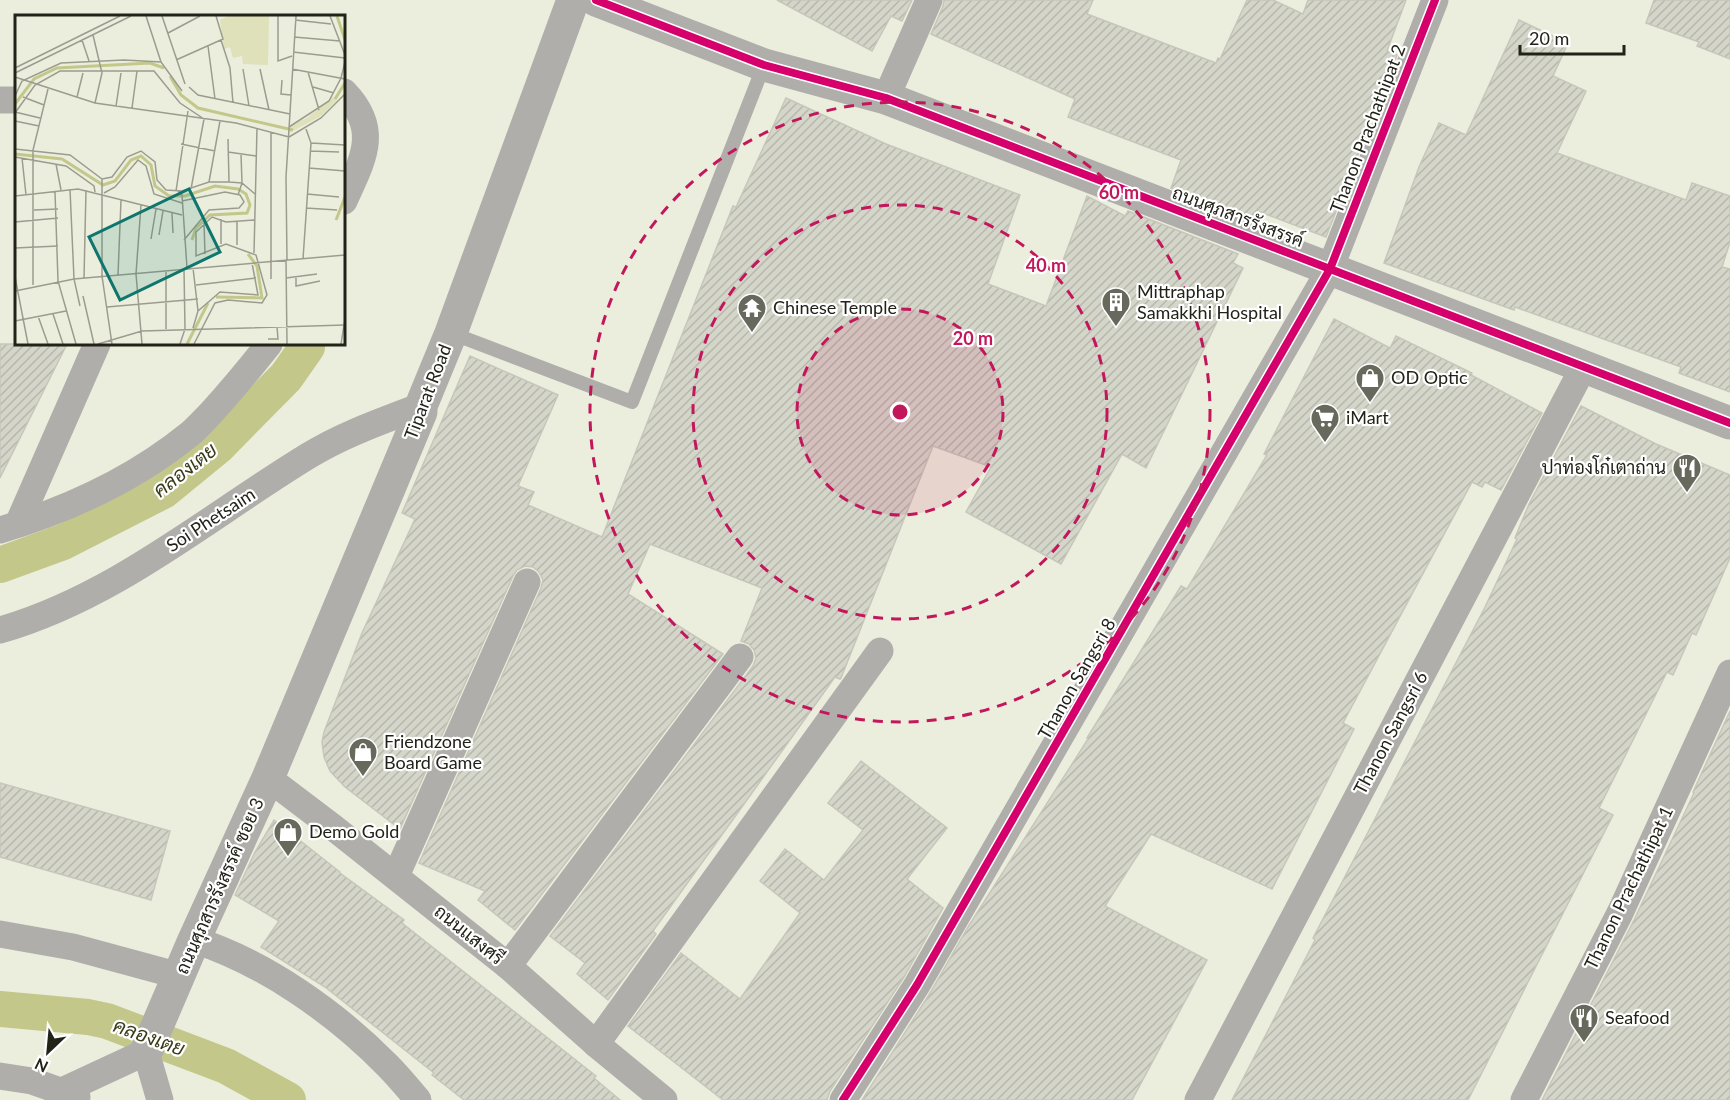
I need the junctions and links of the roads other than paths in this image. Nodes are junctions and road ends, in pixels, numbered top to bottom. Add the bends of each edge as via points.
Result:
1 (573, 0) edge
2 (929, 0) edge
3 (1435, 0) edge
4 (605, 2) edge
5 (764, 65) junction
6 (345, 93) edge
7 (885, 98) junction
8 (345, 199) edge
9 (1330, 269) junction
10 (451, 333) junction
11 (97, 345) edge
12 (268, 345) edge
13 (1584, 366) junction
14 (421, 406) junction
15 (1730, 423) edge
16 (9, 527) edge
17 (526, 582) dead end
18 (0, 630) edge
19 (880, 651) dead end
20 (740, 657) dead end
21 (1730, 673) edge
22 (268, 778) junction
23 (396, 876) junction
24 (0, 934) edge
25 (194, 940) junction
26 (508, 966) junction
27 (176, 984) junction
28 (596, 1044) junction
29 (146, 1052) junction
30 (0, 1076) edge
31 (62, 1091) junction
32 (87, 1100) edge
33 (160, 1100) edge
34 (418, 1100) edge
35 (664, 1100) edge
36 (843, 1100) edge
37 (1198, 1100) edge
38 (1524, 1100) edge

1 - 10 street, Tiparat Road
2 - 7 street
3 - 9 street, Thanon Prachathipat 2
4 - 5 street, ถนนศุภสารรังสรรค์
5 - 7 street, ถนนศุภสารรังสรรค์
5 - 10 lane via 632,402
6 - 8 street via 354,103 366,132 362,162
7 - 9 street, ถนนศุภสารรังสรรค์
9 - 13 street, ถนนศุภสารรังสรรค์
9 - 36 street, Thanon Sangsri 8 via 917,985
10 - 14 street, Tiparat Road
11 - 16 street
12 - 16 street via 192,432 150,463 102,491
13 - 15 street, ถนนศุภสารรังสรรค์
13 - 37 street, Thanon Sangsri 6
14 - 18 street, Soi Phetsaim via 355,431 309,456 112,583 26,623
14 - 22 street, Tiparat Road
17 - 23 street
19 - 28 street
20 - 26 street
21 - 38 street, Thanon Prachathipat 1 via 1620,913
22 - 23 street, ถนนเเสงศรี
22 - 25 street, ถนนศุภสารรังสรรค์ ซอย 3
23 - 26 street, ถนนเเสงศรี
24 - 27 street via 73,947
25 - 27 street, ถนนศุภสารรังสรรค์ ซอย 3
25 - 34 street via 244,959 321,1008 387,1065
26 - 28 street, ถนนเเสงศรี
27 - 29 street, ถนนศุภสารรังสรรค์ ซอย 3
28 - 35 street, ถนนเเสงศรี
29 - 31 street
29 - 33 street
30 - 31 street
31 - 32 street

